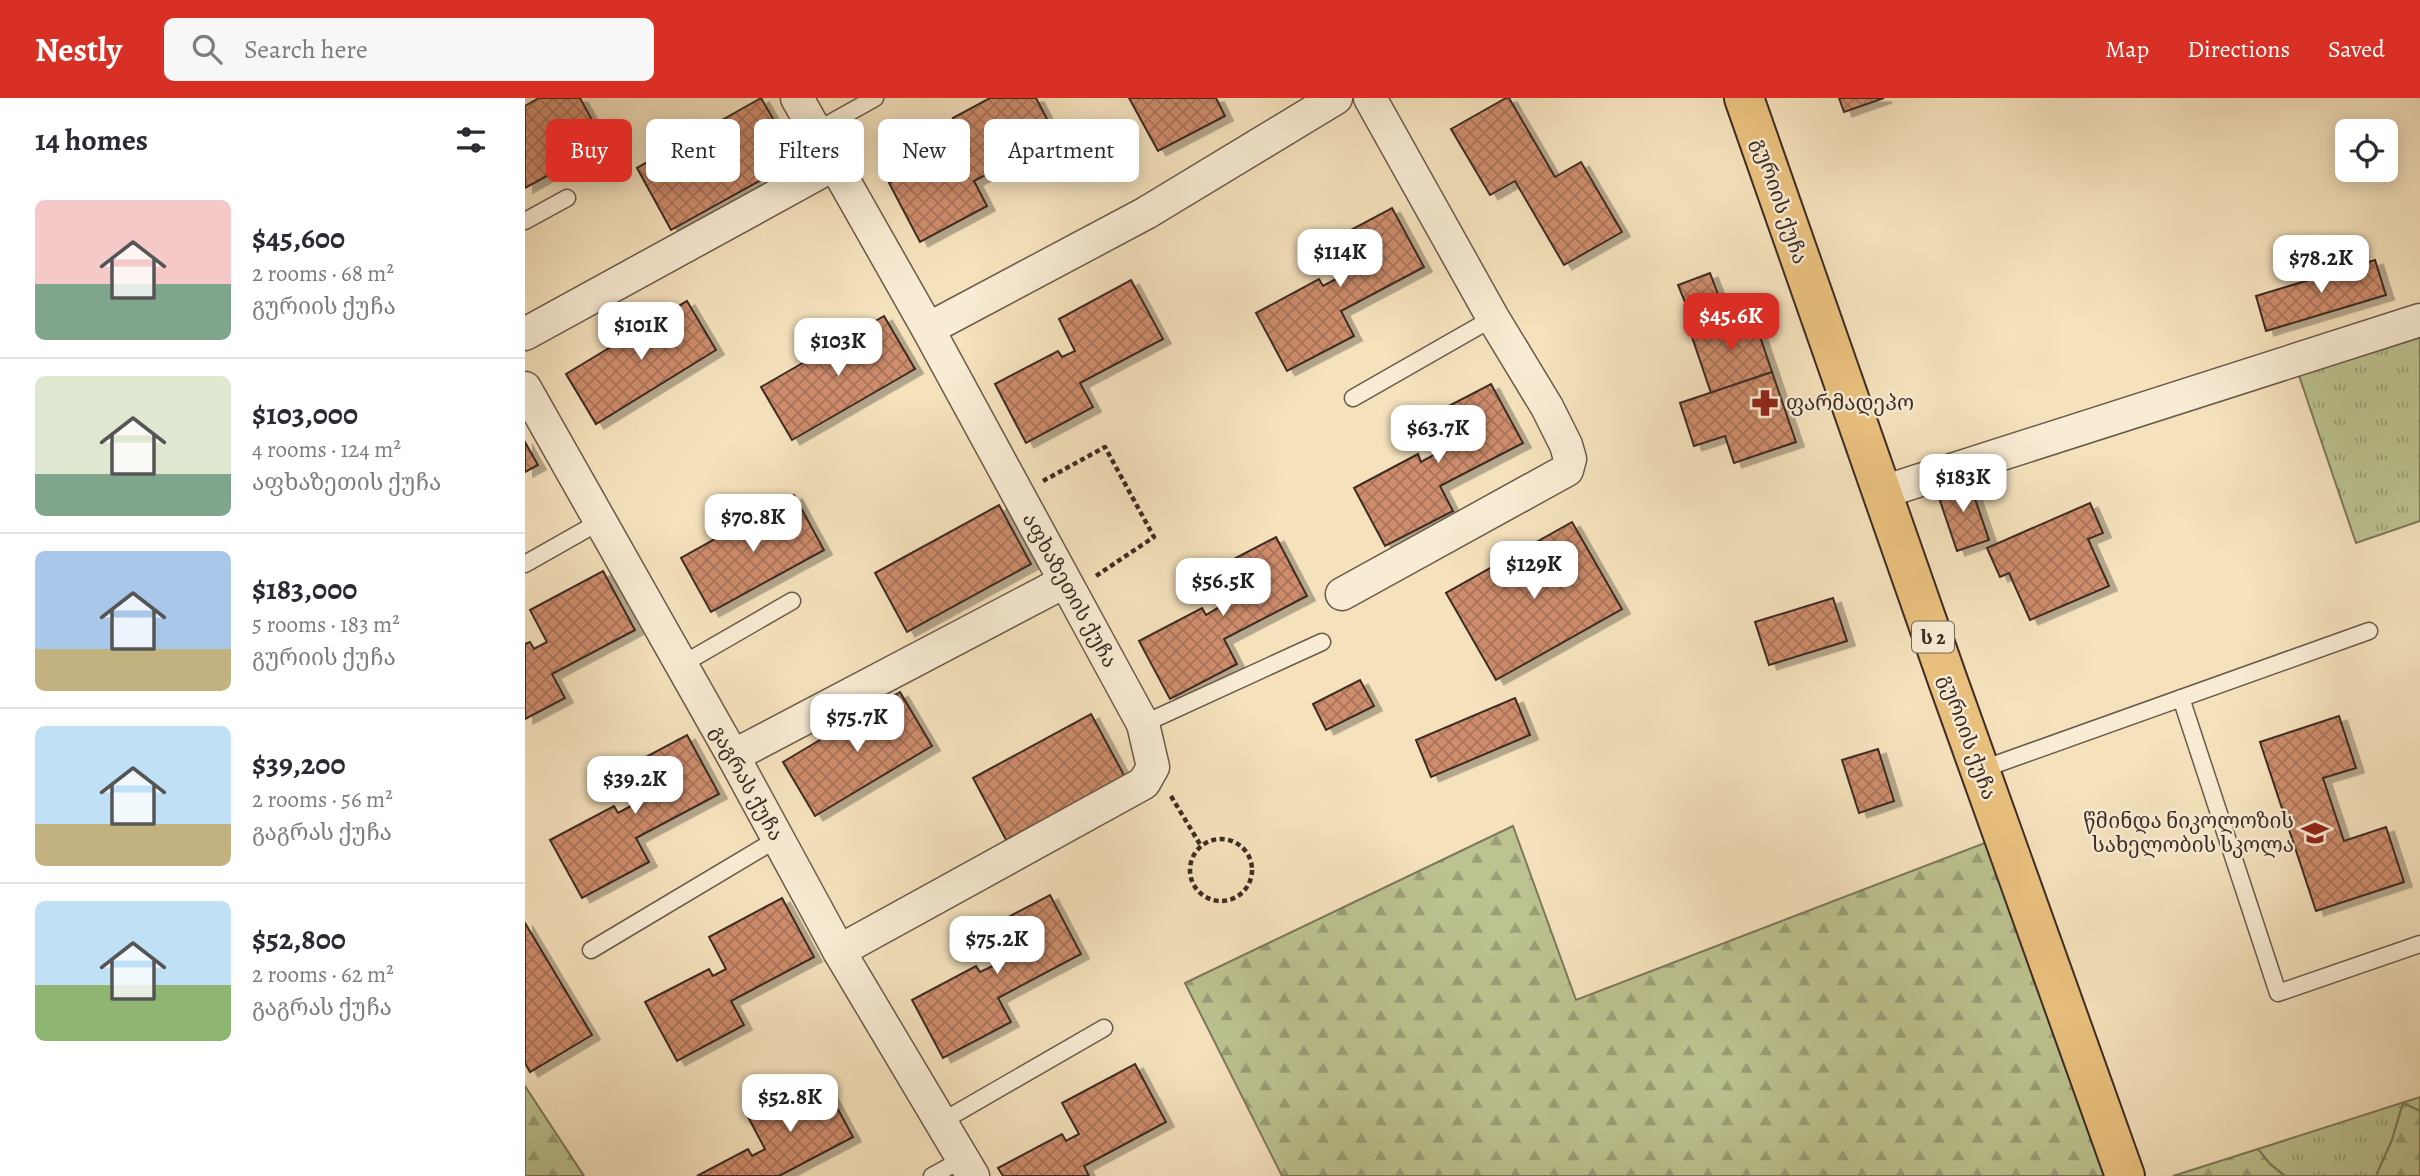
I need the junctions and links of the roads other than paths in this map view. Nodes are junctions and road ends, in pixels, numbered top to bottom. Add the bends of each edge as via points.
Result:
1 (797, 98) edge
2 (875, 98) edge
3 (1336, 98) edge
4 (1370, 98) edge
5 (1744, 98) edge
6 (809, 119) edge
7 (837, 119) edge
8 (802, 182) edge
9 (845, 182) edge
10 (567, 198) dead end
11 (525, 221) edge
12 (1493, 318) junction
13 (2420, 320) edge
14 (928, 329) junction
15 (525, 334) edge
16 (525, 388) edge
17 (1353, 398) dead end
18 (1883, 492) junction
19 (599, 522) junction
20 (525, 564) edge
21 (1068, 587) junction
22 (1342, 594) dead end
23 (792, 601) dead end
24 (2369, 631) dead end
25 (1322, 642) dead end
26 (681, 665) junction
27 (2181, 698) junction
28 (1143, 724) junction
29 (733, 756) junction
30 (1980, 770) junction
31 (777, 839) junction
32 (2420, 944) edge
33 (591, 950) dead end
34 (839, 951) junction
35 (1104, 1028) dead end
36 (941, 1122) junction
37 (968, 1168) edge
38 (932, 1176) edge
39 (2125, 1176) edge

1 - 6 street, აფხაზეთის ქუჩა
2 - 7 lane
3 - 14 street via 1146,213
4 - 12 street
5 - 18 highway, გურიის ქუჩა / ს 2
8 - 15 street
9 - 14 street, აფხაზეთის ქუჩა
10 - 11 lane
12 - 17 lane
12 - 22 street via 1566,445 1567,470
13 - 18 street
14 - 21 street, აფხაზეთის ქუჩა
16 - 19 street, გაგრას ქუჩა
18 - 30 highway, გურიის ქუჩა / ს 2
19 - 20 lane
19 - 26 street, გაგრას ქუჩა
21 - 28 street, აფხაზეთის ქუჩა
21 - 29 street
23 - 26 lane
24 - 27 lane
25 - 28 lane
26 - 29 street, გაგრას ქუჩა
27 - 30 lane
27 - 32 lane via 2278,993
28 - 34 street, აფხაზეთის ქუჩა via 1153,767 1145,783
29 - 31 street, გაგრას ქუჩა
30 - 39 highway, გურიის ქუჩა / ს 2
31 - 33 lane
31 - 34 street, გაგრას ქუჩა
34 - 36 street, გაგრას ქუჩა
35 - 36 lane
36 - 37 street, გაგრას ქუჩა
37 - 38 lane

